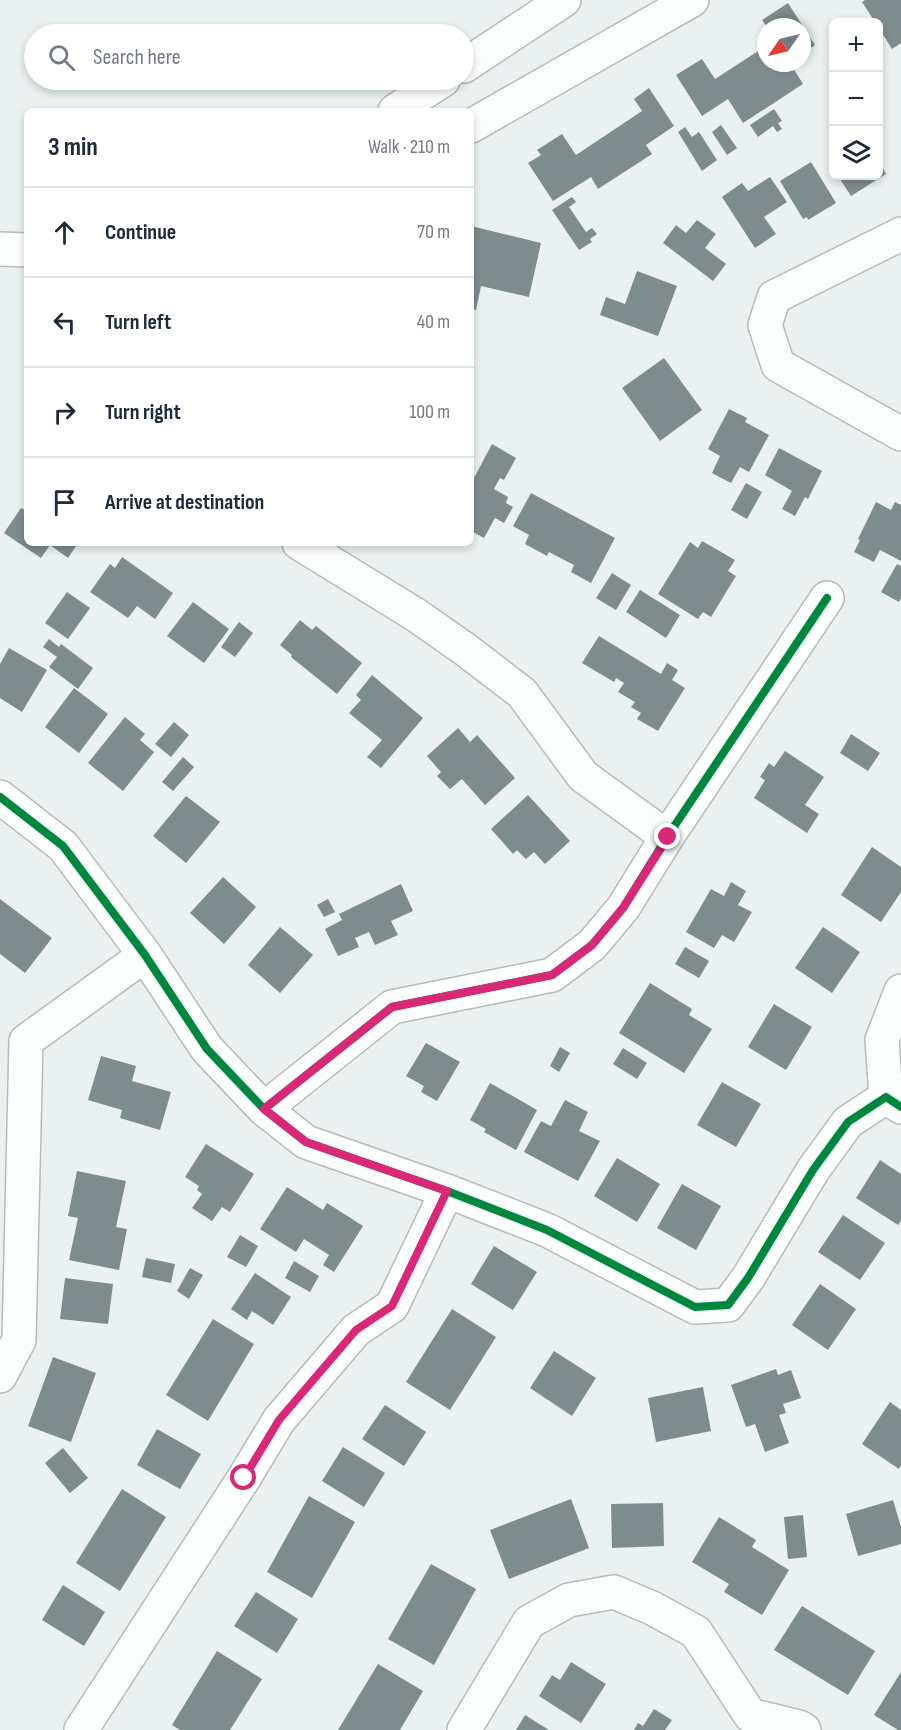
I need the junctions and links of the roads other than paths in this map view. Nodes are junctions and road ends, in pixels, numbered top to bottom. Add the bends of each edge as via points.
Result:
1 (564, 0) edge
2 (692, 0) edge
3 (474, 59) edge
4 (428, 90) edge
5 (400, 108) edge
6 (474, 124) edge
7 (901, 234) edge
8 (0, 249) edge
9 (24, 249) edge
10 (901, 434) edge
11 (304, 546) edge
12 (827, 598) dead end
13 (0, 797) edge
14 (668, 837) junction
15 (145, 955) junction
16 (901, 991) edge
17 (894, 1102) edge
18 (264, 1109) junction
19 (447, 1191) junction
20 (0, 1376) edge
21 (745, 1722) edge
22 (81, 1730) edge
23 (464, 1730) edge
24 (804, 1730) edge

1 - 3 street
2 - 6 street
4 - 5 street
7 - 10 street via 774,297 765,325 778,365
8 - 9 street
11 - 14 street via 416,615 522,693 583,776
12 - 14 street
13 - 15 street via 63,846
14 - 18 street via 623,908 592,945 552,975 392,1007
15 - 18 street via 207,1049
15 - 20 street via 26,1041 19,1340
16 - 17 street via 882,1040
17 - 19 street via 848,1122 728,1305 695,1307 547,1230
18 - 19 street via 306,1142
19 - 22 street via 392,1306 356,1330 279,1420
21 - 23 street via 696,1632 614,1592 569,1600 529,1622
21 - 24 street

